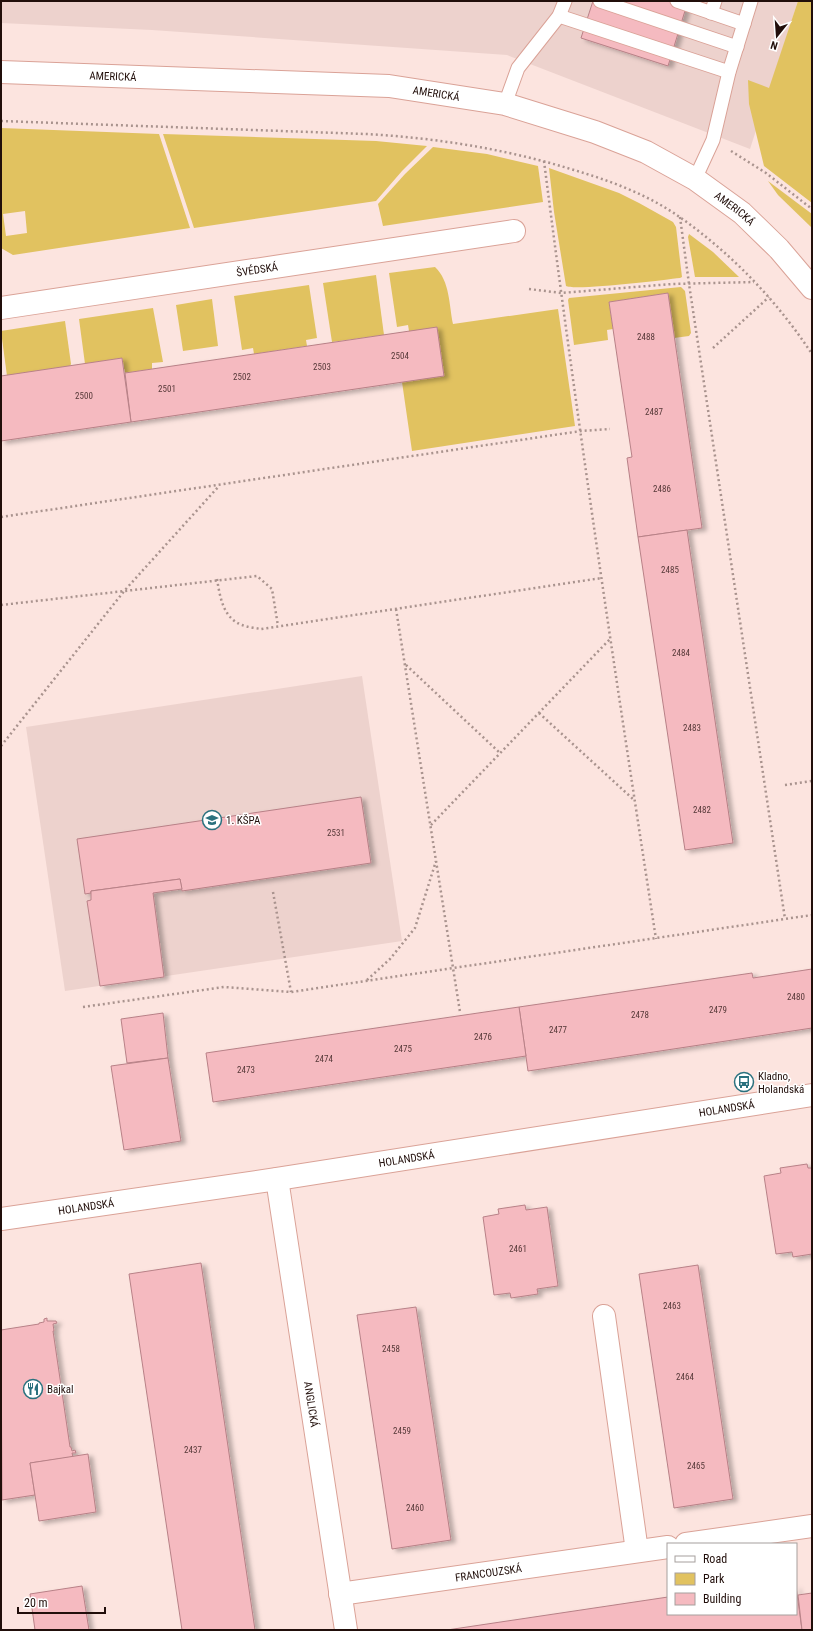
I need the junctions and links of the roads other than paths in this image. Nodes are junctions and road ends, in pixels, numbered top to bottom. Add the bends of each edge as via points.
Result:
1 (565, 1) edge
2 (600, 1) edge
3 (677, 1) edge
4 (751, 1) edge
5 (713, 7) edge
6 (559, 16) junction
7 (744, 24) junction
8 (737, 47) junction
9 (1, 72) edge
10 (729, 72) junction
11 (505, 104) junction
12 (695, 179) junction
13 (514, 231) dead end
14 (812, 288) edge
15 (1, 308) edge
16 (812, 1095) edge
17 (277, 1179) junction
18 (1, 1219) edge
19 (604, 1316) dead end
20 (812, 1526) edge
21 (693, 1543) edge
22 (667, 1546) edge
23 (637, 1551) junction
24 (340, 1594) junction
25 (346, 1630) edge

1 - 6 lane
2 - 8 lane
3 - 5 lane
4 - 7 lane
5 - 7 lane
6 - 10 lane
6 - 11 lane via 518,68
7 - 8 lane
8 - 10 lane
9 - 11 street, AMERICKÁ via 389,86
10 - 12 lane via 714,140
11 - 12 street, AMERICKÁ via 595,132 639,149
12 - 14 street, AMERICKÁ via 742,212 779,249
13 - 15 street, ŠVÉDSKÁ
16 - 17 street, HOLANDSKÁ
17 - 18 street, HOLANDSKÁ
17 - 24 street, ANGLICKÁ
19 - 23 street
20 - 21 street
22 - 23 street, FRANCOUZSKÁ
23 - 24 street, FRANCOUZSKÁ
24 - 25 street, ANGLICKÁ

